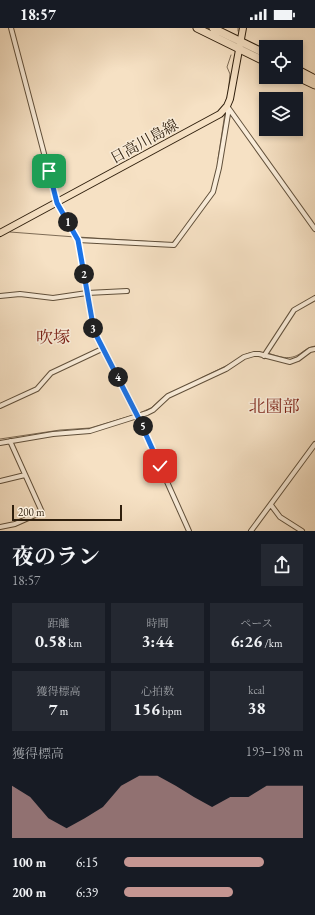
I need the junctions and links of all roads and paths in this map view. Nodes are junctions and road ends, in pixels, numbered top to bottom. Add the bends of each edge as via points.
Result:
1 (11, 28) edge
2 (197, 28) edge
3 (213, 28) edge
4 (243, 28) edge
5 (240, 45) junction
6 (259, 52) edge
7 (259, 57) edge
8 (303, 73) edge
9 (303, 79) edge
10 (315, 79) edge
11 (315, 85) edge
12 (227, 106) junction
13 (57, 203) junction
14 (315, 229) edge
15 (0, 233) edge
16 (78, 240) junction
17 (127, 291) dead end
18 (87, 293) junction
19 (0, 296) edge
20 (315, 298) edge
21 (102, 349) junction
22 (315, 349) edge
23 (264, 356) junction
24 (0, 406) edge
25 (138, 417) junction
26 (10, 441) junction
27 (0, 443) edge
28 (315, 444) edge
29 (25, 475) junction
30 (0, 481) edge
31 (271, 505) junction
32 (0, 527) edge
33 (189, 531) edge
34 (251, 531) edge
35 (302, 531) edge

1 - 13 street
2 - 5 highway
3 - 5 highway
4 - 5 main road
5 - 6 highway
5 - 7 highway
5 - 12 main road
8 - 10 highway
9 - 11 highway
12 - 13 main road, 日高川島線 via 208,121
12 - 14 street
12 - 16 street via 220,168 213,192 174,245
13 - 15 main road, 日高川島線
13 - 16 street
16 - 18 street
17 - 18 street
18 - 19 street via 53,298 20,294
18 - 21 street via 94,331
20 - 23 street via 294,310
21 - 24 street via 51,373 37,389
21 - 25 street
22 - 23 street via 290,362
23 - 25 street via 254,354 244,357 226,369 168,396 153,410
25 - 26 street via 90,431
25 - 33 street
26 - 27 street
26 - 29 street
28 - 31 street
29 - 30 street
29 - 32 street via 42,512 15,524
31 - 34 street
31 - 35 street via 280,517

